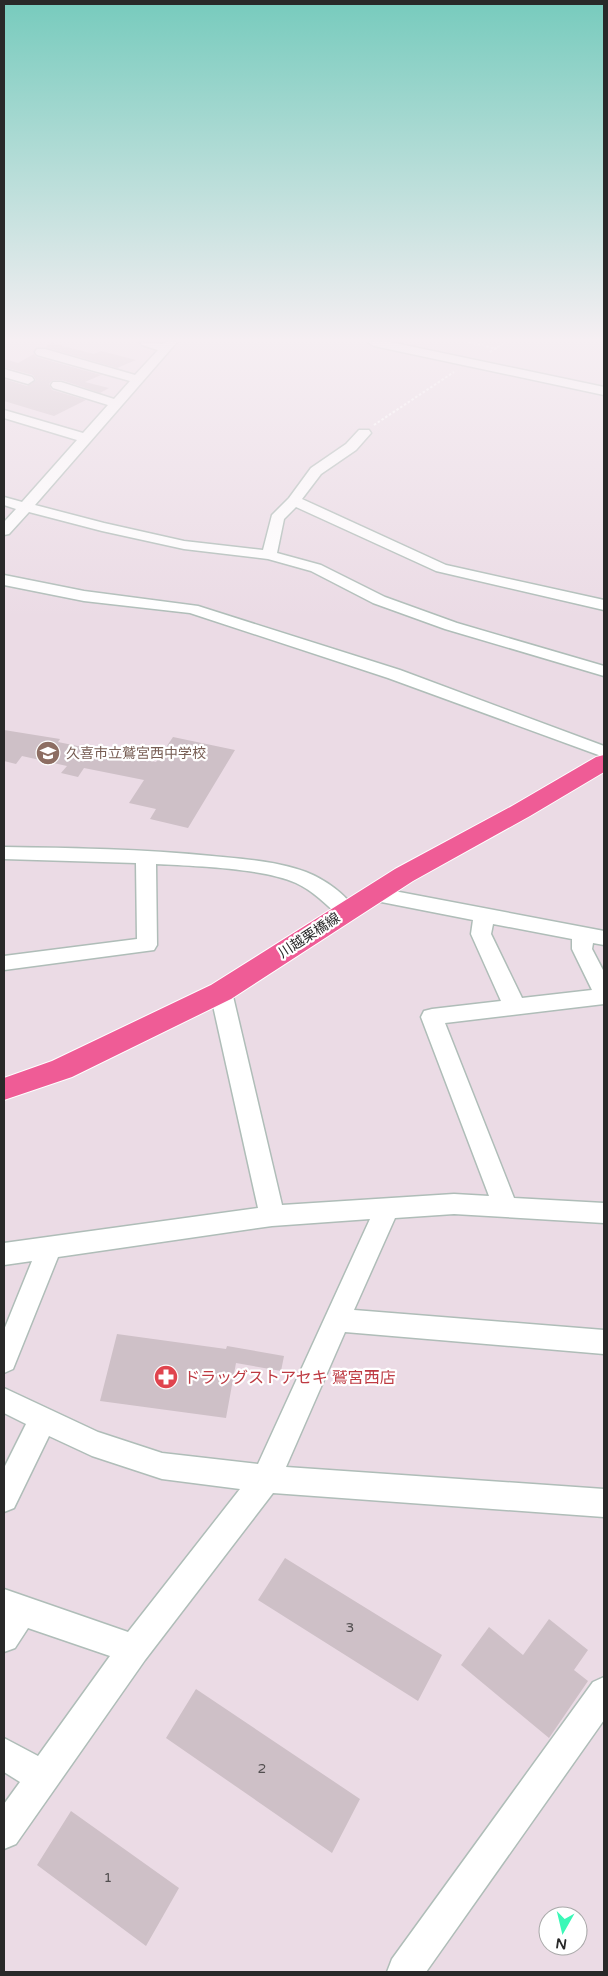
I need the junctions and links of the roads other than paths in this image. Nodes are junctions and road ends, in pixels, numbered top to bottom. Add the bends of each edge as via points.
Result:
1 (71, 434) edge
2 (87, 434) edge
3 (363, 434) edge
4 (84, 438) junction
5 (4, 501) edge
6 (294, 501) junction
7 (26, 506) junction
8 (4, 531) edge
9 (269, 554) junction
10 (4, 580) edge
11 (604, 605) edge
12 (604, 671) edge
13 (604, 752) edge
14 (604, 762) edge
15 (4, 854) edge
16 (146, 857) junction
17 (373, 894) junction
18 (346, 911) junction
19 (484, 915) junction
20 (583, 934) junction
21 (604, 938) edge
22 (4, 963) edge
23 (222, 992) junction
24 (604, 994) edge
25 (515, 1007) junction
26 (4, 1089) edge
27 (387, 1208) junction
28 (506, 1208) junction
29 (604, 1213) edge
30 (272, 1216) junction
31 (45, 1248) junction
32 (4, 1254) edge
33 (337, 1320) junction
34 (604, 1342) edge
35 (4, 1361) edge
36 (4, 1400) edge
37 (42, 1420) junction
38 (266, 1479) junction
39 (4, 1498) edge
40 (604, 1504) edge
41 (13, 1607) edge
42 (4, 1637) edge
43 (134, 1649) junction
44 (604, 1693) edge
45 (4, 1754) edge
46 (43, 1777) junction
47 (4, 1832) edge
48 (405, 1972) edge

1 - 4 street
2 - 4 street
3 - 6 street via 351,447 316,471
4 - 7 street
5 - 7 street
6 - 9 street via 277,518
6 - 11 street via 441,568
7 - 8 street
7 - 9 street via 184,545
9 - 12 street via 316,568 379,600 450,626
10 - 13 street via 84,596 192,610 394,674
14 - 17 main road, 川越栗橋線
15 - 16 street
16 - 18 street via 252,867 296,876 324,890
16 - 22 street via 147,945
17 - 18 main road, 川越栗橋線
17 - 19 street
18 - 23 main road, 川越栗橋線
19 - 20 street
19 - 25 street via 481,934
20 - 21 street
20 - 24 street via 582,949
23 - 26 main road, 川越栗橋線 via 62,1069
23 - 30 street
24 - 25 street
25 - 28 street via 432,1017
27 - 28 street via 454,1204
27 - 30 street
27 - 33 street
28 - 29 street
30 - 31 street
31 - 32 street
31 - 35 street via 45,1261
33 - 34 street
33 - 38 street
36 - 37 street
37 - 38 street via 92,1443 162,1466
37 - 39 street
38 - 40 street
38 - 43 street
41 - 42 street
41 - 43 street
43 - 46 street
44 - 48 street
45 - 46 street
46 - 47 street

